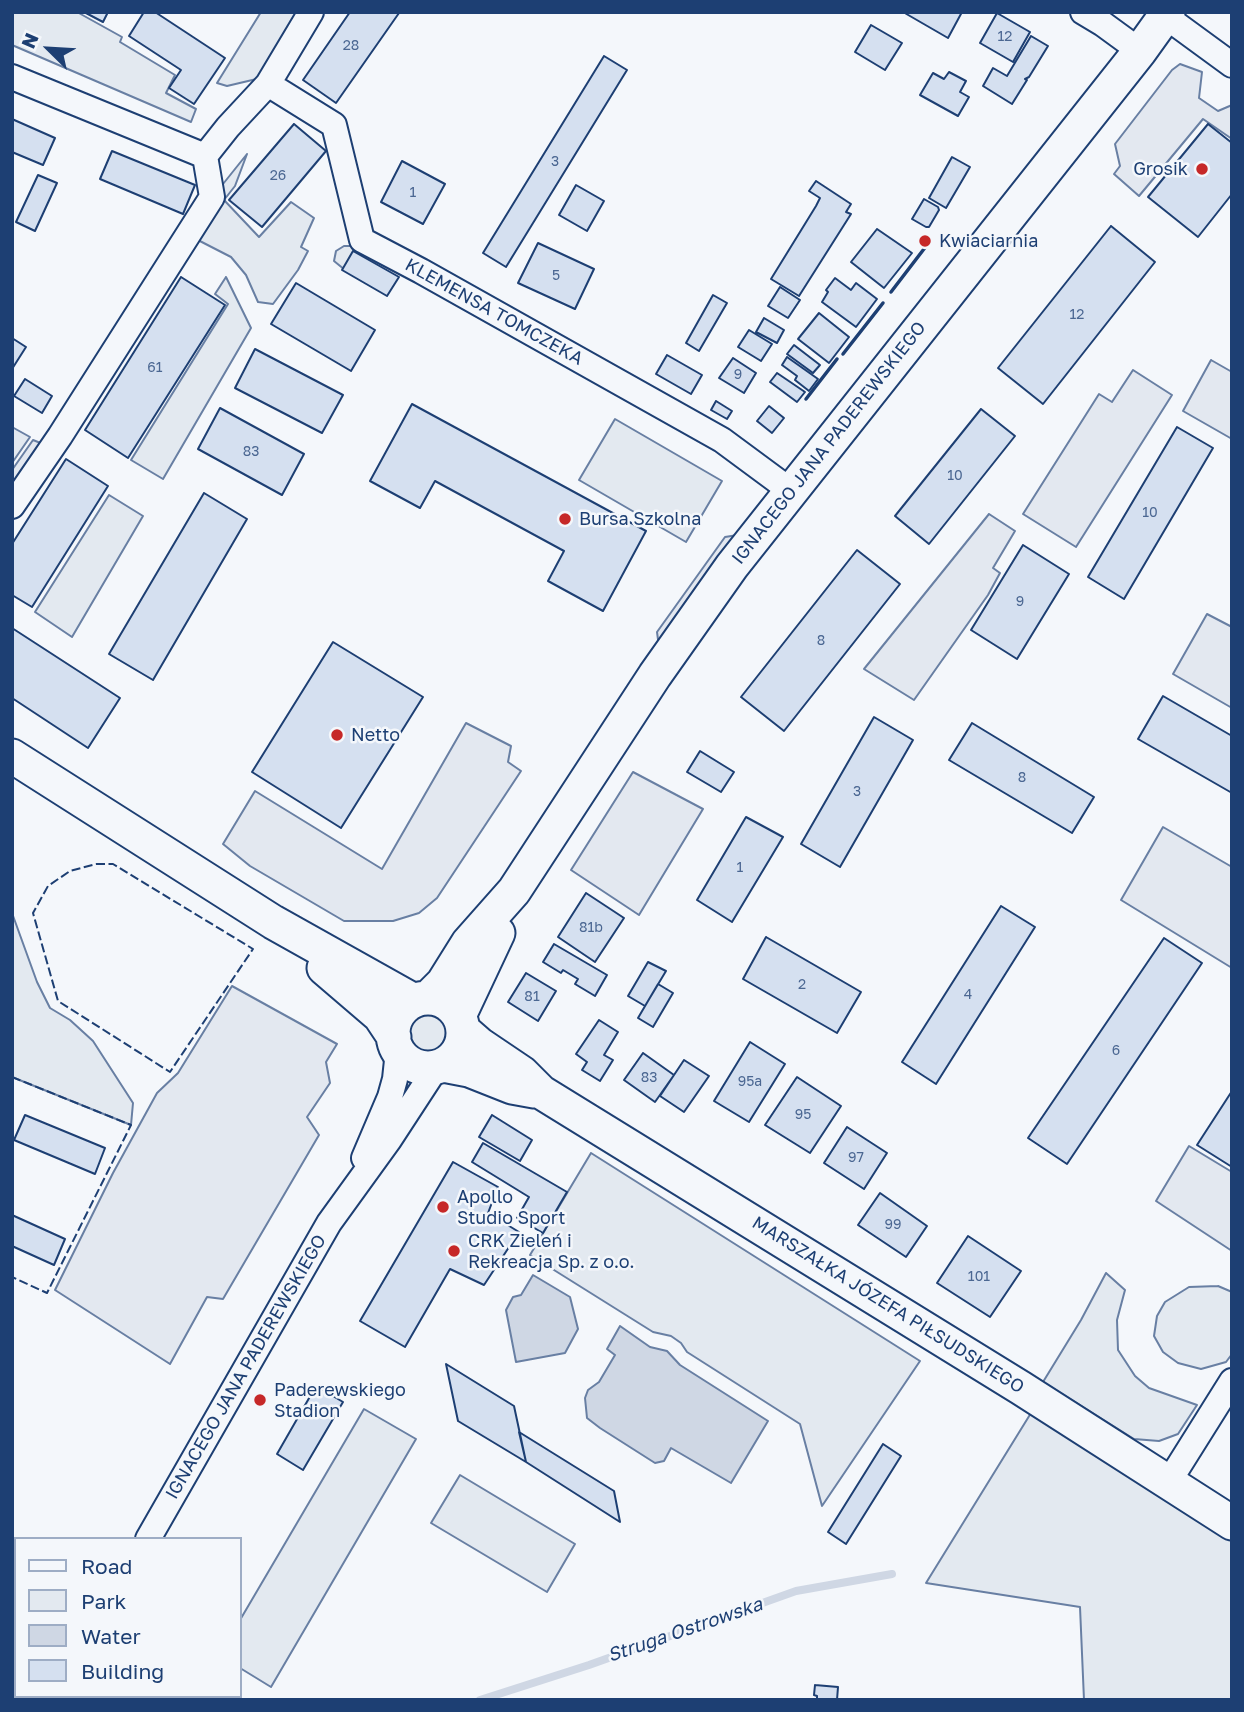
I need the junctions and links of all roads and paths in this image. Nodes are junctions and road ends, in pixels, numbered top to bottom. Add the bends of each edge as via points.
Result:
1 (311, 12) edge
2 (1083, 12) edge
3 (1166, 14) edge
4 (1140, 51) junction
5 (1232, 65) edge
6 (12, 77) edge
7 (268, 85) junction
8 (205, 156) junction
9 (791, 491) junction
10 (12, 506) edge
11 (12, 756) edge
12 (514, 891) junction
13 (273, 922) junction
14 (421, 1000) junction
15 (461, 1023) junction
16 (396, 1044) junction
17 (439, 1066) junction
18 (541, 1092) junction
19 (346, 1197) junction
20 (1232, 1381) edge
21 (1168, 1483) junction
22 (1232, 1523) edge
23 (149, 1537) edge

1 - 7 street
2 - 4 street
3 - 4 street, IGNACEGO JANA PADEREWSKIEGO
3 - 5 street
4 - 9 street, IGNACEGO JANA PADEREWSKIEGO
6 - 8 street
7 - 8 street
7 - 9 street, KLEMENSA TOMCZEKA via 334,125 362,240 722,440
8 - 10 street via 212,197
9 - 12 street, IGNACEGO JANA PADEREWSKIEGO via 671,653
11 - 13 street
12 - 14 street via 468,943 443,983
12 - 15 street via 474,979
13 - 14 street
13 - 16 street via 380,1016
14 - 15 street via 443,1001
14 - 16 street via 398,1016
15 - 17 street via 459,1051
15 - 18 street via 479,1044
16 - 17 street via 414,1065
16 - 19 street via 390,1097
17 - 18 street via 469,1070 512,1087
17 - 19 street
18 - 21 street, MARSZAŁKA JÓZEFA PIŁSUDSKIEGO
19 - 23 street, IGNACEGO JANA PADEREWSKIEGO
20 - 21 street
21 - 22 street, MARSZAŁKA JÓZEFA PIŁSUDSKIEGO

